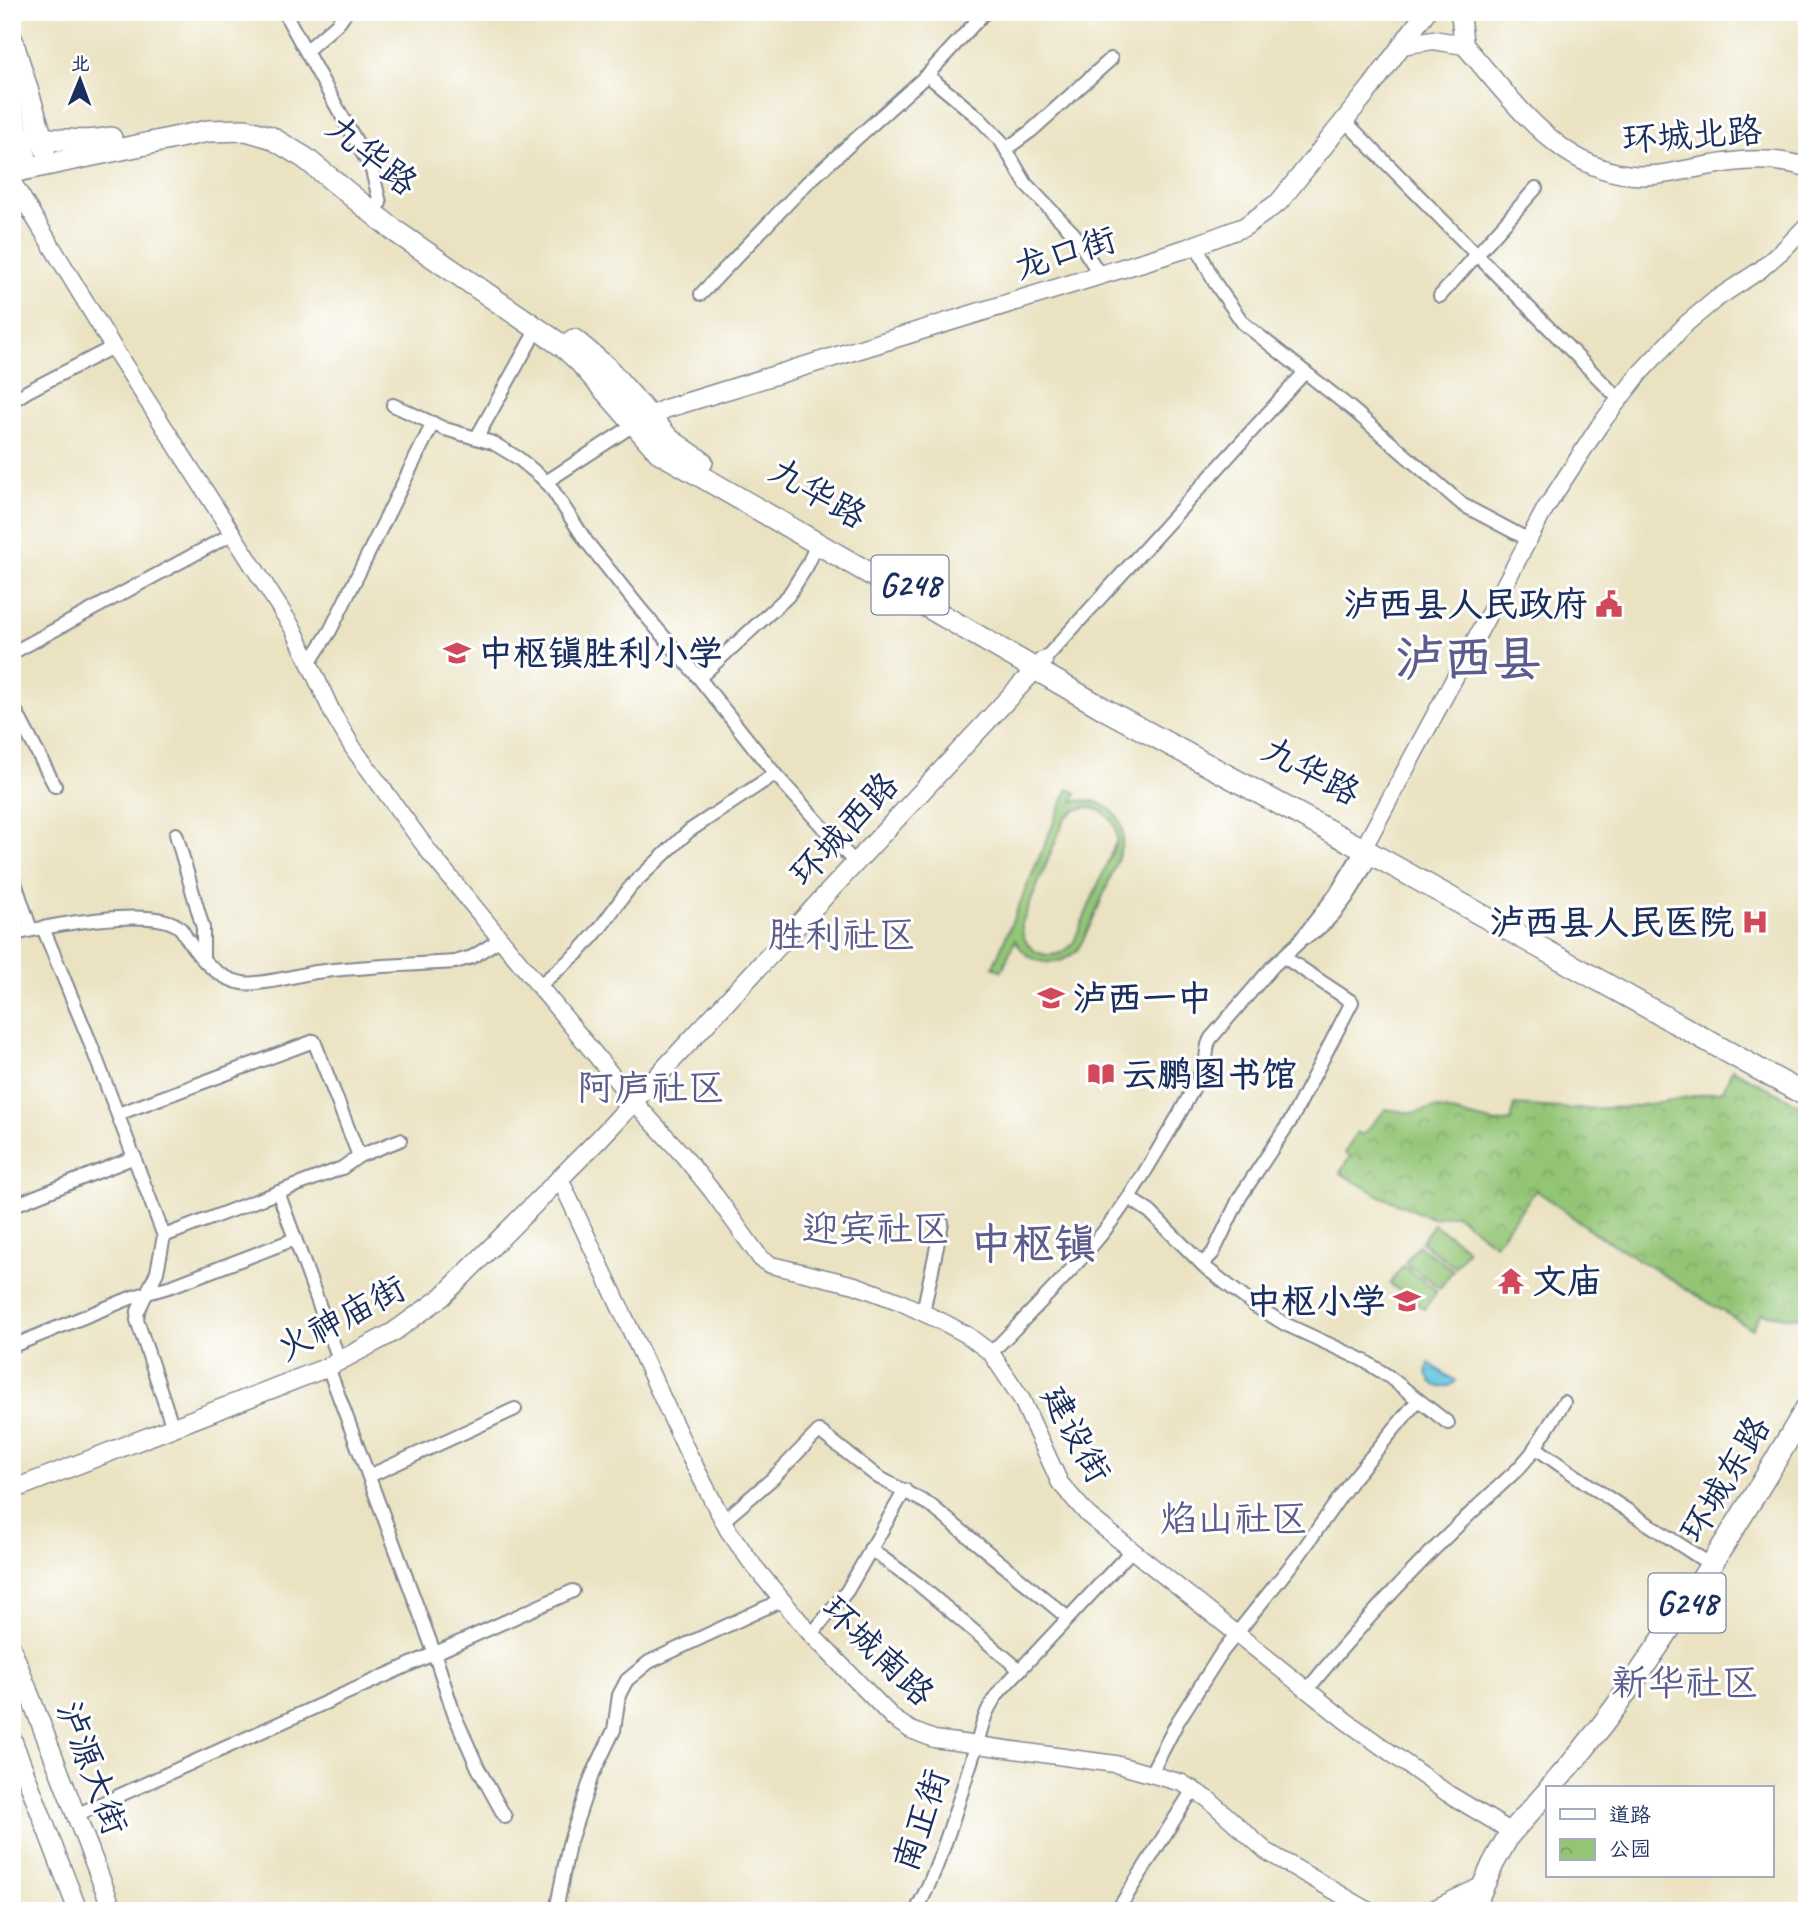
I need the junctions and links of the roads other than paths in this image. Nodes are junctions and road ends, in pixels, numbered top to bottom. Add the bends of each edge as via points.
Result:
1 (284, 12) edge
2 (346, 12) edge
3 (985, 12) edge
4 (1426, 12) edge
5 (1460, 12) edge
6 (12, 40) edge
7 (1402, 45) junction
8 (1464, 45) junction
9 (306, 51) junction
10 (1111, 60) dead end
11 (927, 75) junction
12 (12, 112) edge
13 (1345, 121) junction
14 (16, 138) edge
15 (41, 138) junction
16 (1006, 149) junction
17 (1807, 167) edge
18 (26, 171) edge
19 (1536, 188) dead end
20 (380, 203) junction
21 (1807, 225) edge
22 (1807, 241) edge
23 (1196, 245) junction
24 (1477, 254) junction
25 (1100, 275) junction
26 (701, 294) dead end
27 (1440, 296) dead end
28 (537, 329) junction
29 (113, 347) junction
30 (1305, 372) junction
31 (1619, 399) junction
32 (12, 401) edge
33 (393, 405) dead end
34 (642, 420) junction
35 (433, 423) junction
36 (477, 437) junction
37 (546, 482) junction
38 (232, 534) junction
39 (1529, 540) junction
40 (817, 544) junction
41 (12, 653) edge
42 (310, 662) junction
43 (1039, 665) junction
44 (699, 678) junction
45 (12, 704) edge
46 (775, 774) junction
47 (55, 786) dead end
48 (176, 834) dead end
49 (1370, 847) junction
50 (855, 863) junction
51 (12, 874) edge
52 (37, 929) junction
53 (12, 935) edge
54 (502, 939) junction
55 (1283, 957) junction
56 (203, 959) junction
57 (540, 985) junction
58 (1807, 1082) edge
59 (1807, 1096) edge
60 (634, 1102) junction
61 (118, 1115) junction
62 (400, 1140) dead end
63 (359, 1156) junction
64 (135, 1157) junction
65 (560, 1179) junction
66 (278, 1192) junction
67 (1129, 1198) junction
68 (12, 1206) edge
69 (942, 1223) dead end
70 (164, 1236) junction
71 (295, 1239) junction
72 (1202, 1264) junction
73 (147, 1293) junction
74 (923, 1312) junction
75 (15, 1345) dead end
76 (991, 1353) junction
77 (334, 1365) junction
78 (1418, 1400) junction
79 (1564, 1402) dead end
80 (1807, 1406) edge
81 (515, 1409) dead end
82 (1448, 1423) dead end
83 (173, 1428) junction
84 (1535, 1447) junction
85 (369, 1476) junction
86 (12, 1490) edge
87 (905, 1490) junction
88 (723, 1521) junction
89 (870, 1549) junction
90 (1132, 1550) junction
91 (1711, 1565) junction
92 (573, 1591) dead end
93 (782, 1600) junction
94 (1068, 1618) junction
95 (1237, 1633) junction
96 (811, 1634) junction
97 (12, 1649) edge
98 (434, 1652) junction
99 (1020, 1670) junction
100 (1307, 1690) junction
101 (12, 1739) edge
102 (977, 1746) junction
103 (1151, 1773) junction
104 (1553, 1786) edge
105 (1194, 1788) junction
106 (1546, 1793) edge
107 (76, 1815) junction
108 (505, 1816) dead end
109 (1512, 1832) junction
110 (1483, 1885) junction
111 (78, 1911) edge
112 (113, 1911) edge
113 (556, 1911) edge
114 (916, 1911) edge
115 (1117, 1911) edge
116 (1368, 1911) edge
117 (1429, 1911) edge
118 (1472, 1911) edge

1 - 9 street
2 - 9 street
3 - 11 street
4 - 7 main road, 龙口街
5 - 8 main road
6 - 15 highway
7 - 8 main road via 1433,40
7 - 13 main road, 龙口街
8 - 17 main road, 环城北路 via 1527,116 1570,154 1598,169 1650,176 1755,159
9 - 20 street via 372,170
10 - 16 street
11 - 16 street via 979,118
11 - 26 street via 807,183
12 - 14 highway
13 - 23 main road, 龙口街 via 1268,211 1231,233
13 - 24 street
14 - 15 highway, G248
14 - 18 highway
15 - 18 highway
15 - 20 highway, 九华路 / G248 via 91,143 206,118 261,121 312,148
16 - 25 street via 1026,184 1074,234
18 - 28 highway, 九华路 / G248 via 208,131 246,130 270,136 305,158 395,231
18 - 29 street, 建设街
19 - 24 street
20 - 34 highway, 九华路 / G248 via 571,337 607,367
21 - 31 street via 1760,270 1687,323
22 - 49 street via 1694,331 1607,432 1555,514
23 - 25 main road, 龙口街
23 - 30 street via 1243,323
24 - 27 street
24 - 31 street
25 - 34 main road, 龙口街 via 665,409
28 - 34 highway, 九华路 / G248 via 564,347
28 - 36 street
29 - 32 street
29 - 38 street, 建设街
30 - 39 street via 1463,505
30 - 43 street
31 - 39 street via 1567,472
33 - 35 street
34 - 37 street
34 - 40 highway, 九华路 / G248 via 659,452
34 - 43 highway, 九华路 / G248 via 687,454
35 - 36 street
35 - 42 street via 330,631
36 - 37 street via 518,457
37 - 44 street via 586,541
38 - 41 street
38 - 42 street, 建设街
39 - 49 street
40 - 43 highway, 九华路 / G248
40 - 44 street via 788,596
42 - 54 street, 建设街 via 333,714 364,766
43 - 49 highway, 九华路 / G248 via 1179,751
43 - 50 main road, 环城西路
44 - 46 street
45 - 47 street
46 - 50 street
46 - 57 street via 690,831 631,886 593,938
48 - 56 street via 203,928
49 - 55 street
49 - 58 highway, 九华路 / G248
49 - 59 highway, 九华路 / G248
50 - 60 main road, 环城西路
51 - 52 street
52 - 53 street
52 - 56 street via 160,919 180,928
52 - 61 street
54 - 56 street via 455,962 328,971 248,984 220,975
54 - 57 street, 建设街
55 - 67 street via 1211,1038 1206,1061
55 - 72 street via 1352,1002 1291,1120
57 - 60 street, 建设街
60 - 65 main road, 火神庙街
60 - 74 street, 建设街 via 712,1191 761,1259 855,1285
61 - 63 street via 314,1041
61 - 64 street
62 - 63 street
63 - 66 street via 342,1168
64 - 68 street
64 - 70 street
65 - 77 main road, 火神庙街 via 442,1297 393,1333
65 - 88 street, 环城南路
66 - 70 street
66 - 71 street
67 - 72 street via 1150,1212
67 - 76 street via 1067,1276
69 - 74 street
70 - 73 street via 160,1262
71 - 73 street
71 - 77 street
72 - 78 street via 1255,1306 1363,1360
73 - 75 street
73 - 83 street via 138,1311 138,1328
74 - 76 street, 建设街
76 - 90 street, 建设街 via 1021,1398 1068,1495
77 - 83 main road, 火神庙街
77 - 85 street
78 - 82 street
78 - 95 street
79 - 84 street
80 - 91 highway, 环城东路 / G248
81 - 85 street
83 - 86 main road, 火神庙街
84 - 91 street
84 - 100 street via 1353,1634
85 - 98 street
87 - 88 street via 878,1477 819,1431
87 - 89 street
87 - 94 street via 930,1505
88 - 93 street, 环城南路
89 - 96 street via 847,1591
89 - 99 street
90 - 94 street, 南正街
90 - 95 street, 建设街
91 - 104 highway, 环城东路 / G248 via 1585,1750
92 - 98 street
93 - 96 street, 环城南路
93 - 113 street via 649,1662 627,1680 614,1730 576,1818
94 - 99 street, 南正街
95 - 100 street, 建设街
95 - 103 street via 1194,1696
96 - 102 street, 环城南路 via 902,1725 934,1740
97 - 107 main road, 泸源大街
98 - 107 street
98 - 108 street via 466,1744
99 - 102 street, 南正街 via 989,1706
100 - 109 street, 建设街 via 1447,1794
101 - 111 main road, 泸源大街
102 - 103 street, 环城南路
102 - 114 street, 南正街 via 931,1881
103 - 105 street, 环城南路
105 - 115 street
105 - 116 street, 环城南路 via 1266,1851
106 - 109 highway, 环城东路 / G248
107 - 112 main road, 泸源大街
109 - 110 highway, 环城东路 / G248
110 - 117 street
110 - 118 highway, 环城东路 / G248

